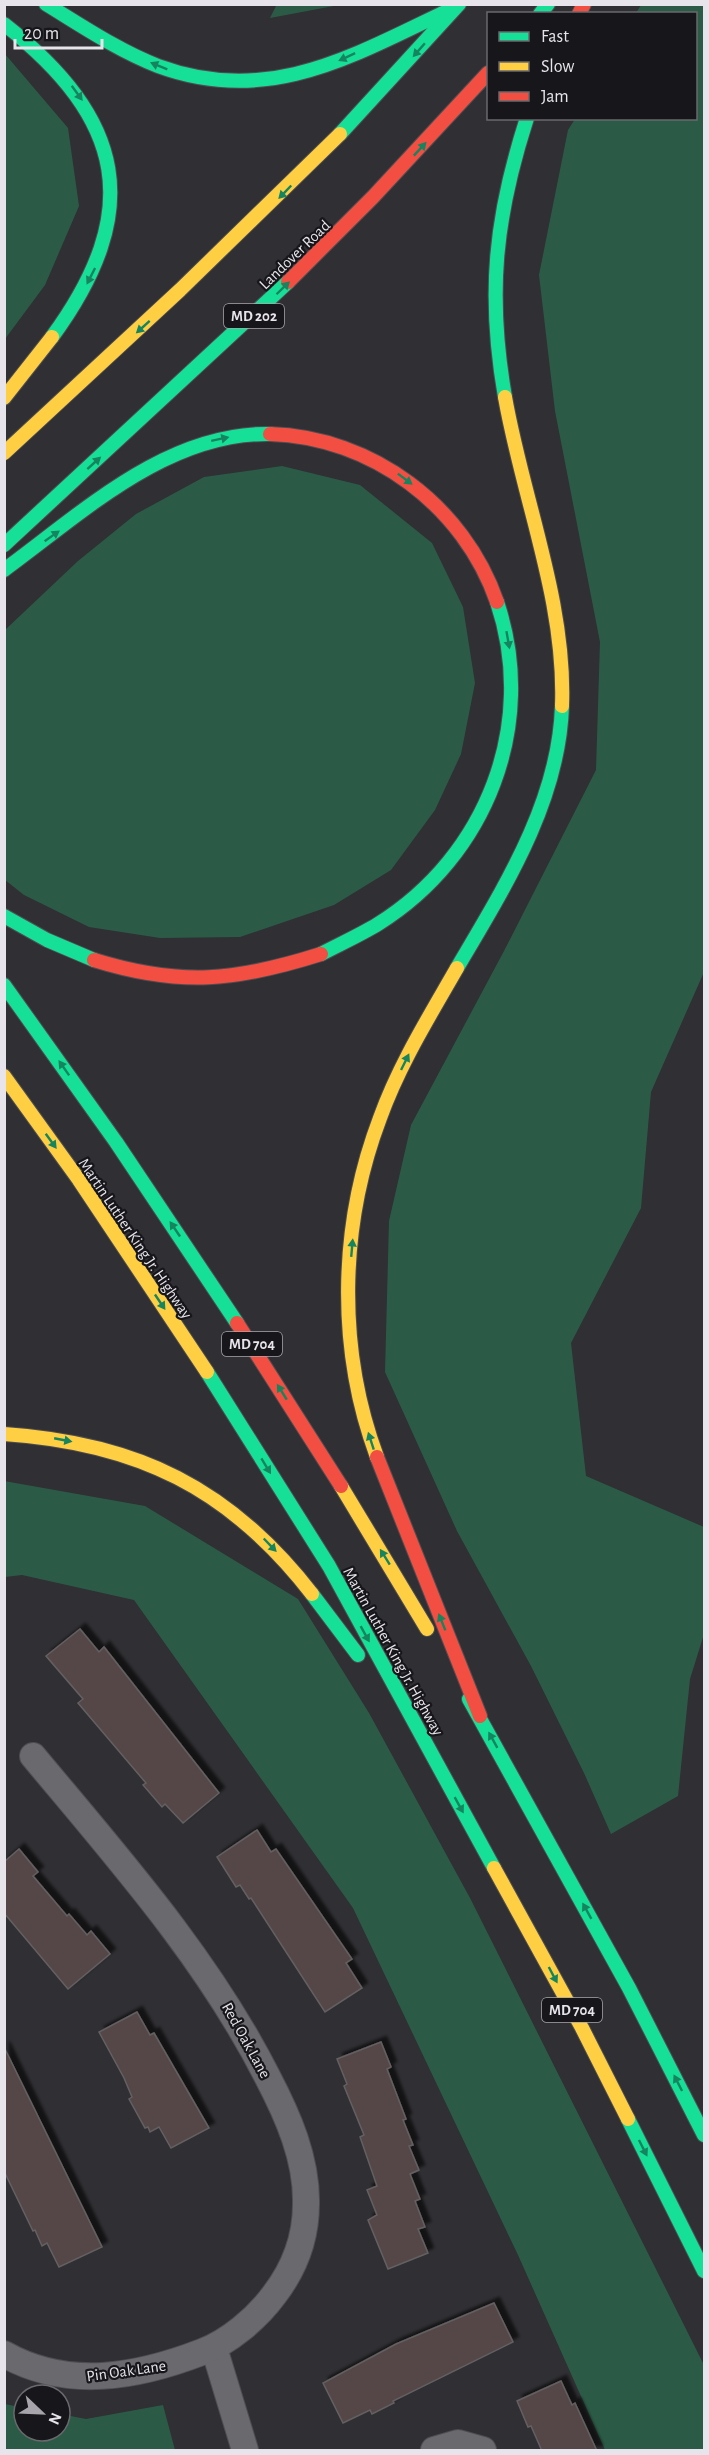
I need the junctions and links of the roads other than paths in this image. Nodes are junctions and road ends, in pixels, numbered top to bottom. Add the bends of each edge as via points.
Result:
1 (46, 4) edge
2 (458, 6) edge
3 (4, 24) edge
4 (487, 75) edge
5 (526, 120) edge
6 (4, 398) edge
7 (4, 453) edge
8 (4, 545) edge
9 (4, 570) edge
10 (4, 916) edge
11 (4, 985) edge
12 (4, 1076) edge
13 (4, 1434) edge
14 (480, 1716) junction
15 (431, 1754) junction
16 (33, 1756) dead end
17 (705, 2135) edge
18 (705, 2271) edge
19 (214, 2348) junction
20 (4, 2354) edge
21 (245, 2451) edge
22 (434, 2451) edge
23 (483, 2451) edge

2 -> 1 main road via 333,64 258,84 205,80 159,66
2 -> 7 main road via 267,210
3 -> 6 main road via 43,54 78,93 103,141 110,165 111,191 110,218 95,270 59,327
8 -> 4 main road, Landover Road / MD 202 via 306,266 396,176
14 -> 5 main road via 370,1439 353,1364 349,1287 356,1207 375,1131 407,1058 532,832 552,776 558,745 562,652 506,414 492,297 498,221
9 -> 10 main road via 148,470 206,442 252,435 324,442 397,473 456,527 473,550 498,603 511,656 513,683 510,730 502,768 480,820 426,888 401,910 344,943 284,967 190,979 105,962 44,939
14 -> 11 main road, MD 704 via 231,1311
12 -> 15 main road, Martin Luther King Jr. Highway / MD 704 via 79,1180 236,1416 329,1566
13 -> 15 main road via 58,1438 135,1459 203,1490 235,1513 309,1589
17 -> 14 main road, MD 704
15 -> 18 main road, Martin Luther King Jr. Highway / MD 704 via 582,2028
16 - 19 street, Red Oak Lane via 135,1880 227,2004 280,2101 294,2137 306,2204 296,2260 266,2306
19 - 20 street, Pin Oak Lane via 163,2367 97,2378 46,2372
19 - 21 street
22 - 23 street via 458,2443

